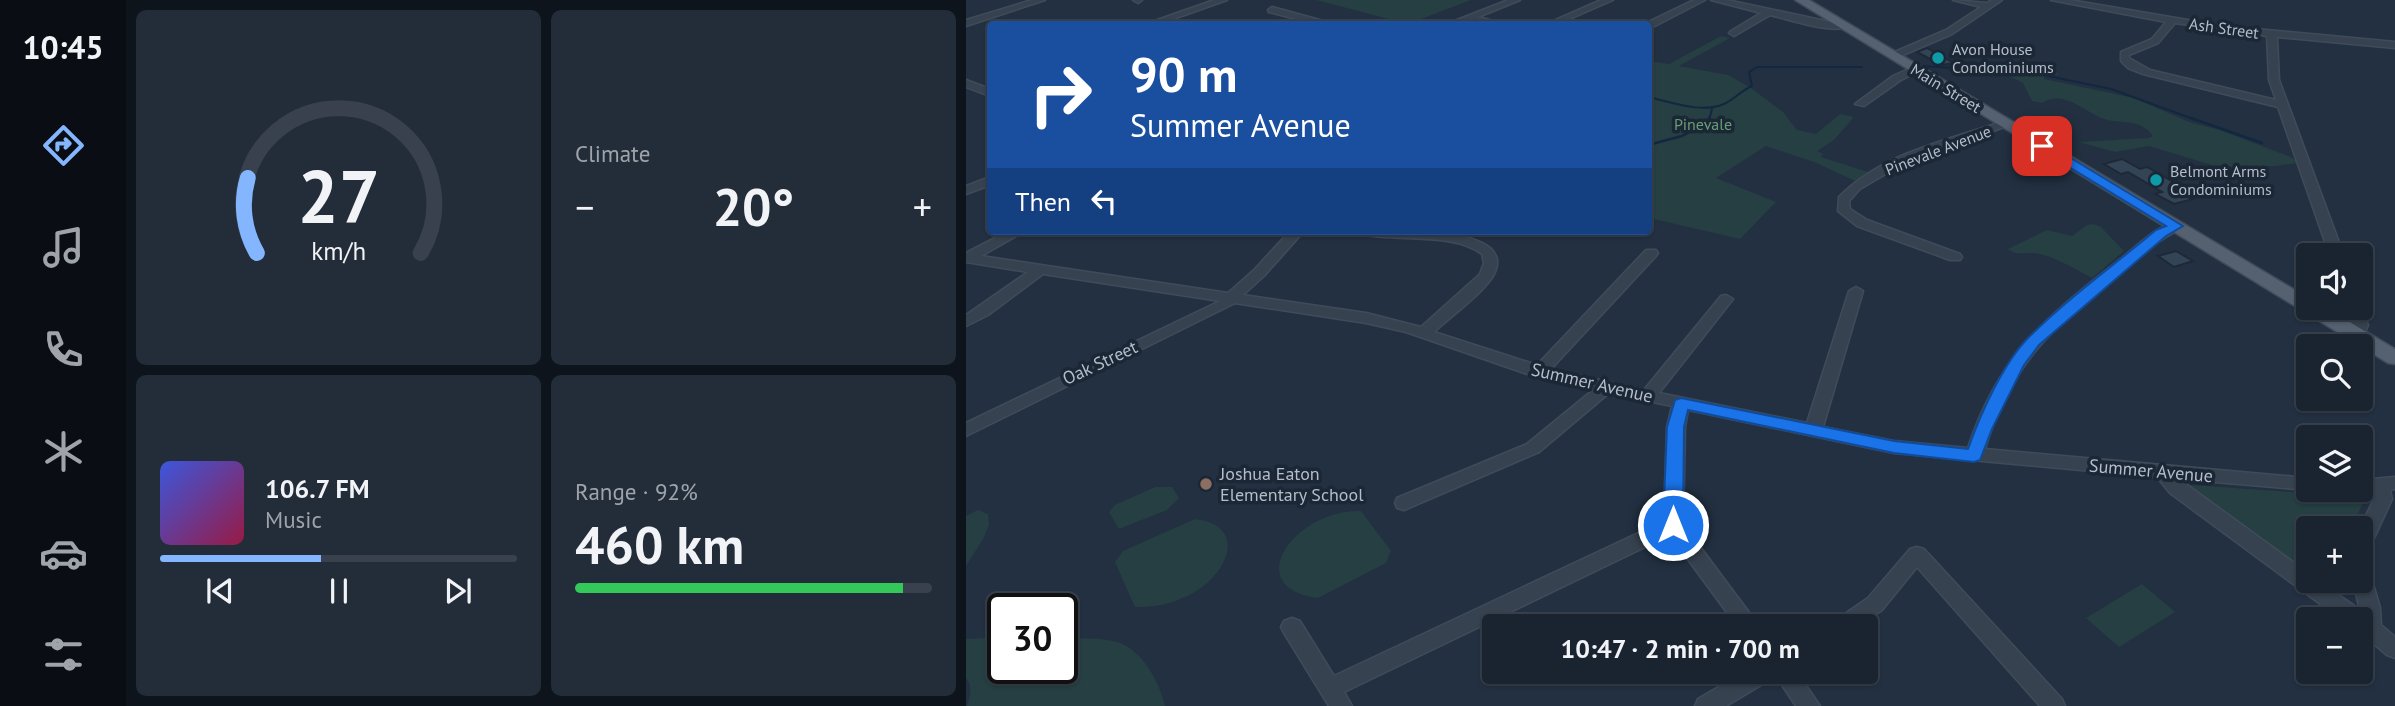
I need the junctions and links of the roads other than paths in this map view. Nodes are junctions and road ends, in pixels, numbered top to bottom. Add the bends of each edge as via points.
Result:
1 (1020, 0) edge
2 (1223, 0) edge
3 (1516, 0) edge
4 (1609, 0) edge
5 (1701, 0) edge
6 (1714, 0) edge
7 (1801, 0) edge
8 (1957, 0) edge
9 (1998, 0) edge
10 (2055, 0) edge
11 (1037, 1) edge
12 (1989, 6) junction
13 (1272, 10) dead end
14 (1769, 12) junction
15 (1469, 18) junction
16 (1161, 21) edge
17 (1313, 21) edge
18 (1460, 21) edge
19 (1482, 21) edge
20 (1558, 21) edge
21 (2172, 21) junction
22 (966, 23) edge
23 (1652, 24) edge
24 (1844, 26) junction
25 (1734, 33) dead end
26 (2272, 34) junction
27 (2395, 45) edge
28 (1893, 56) junction
29 (1915, 69) junction
30 (987, 81) edge
31 (969, 86) edge
32 (987, 92) edge
33 (1860, 104) dead end
34 (2283, 105) junction
35 (2006, 124) junction
36 (987, 182) edge
37 (966, 190) edge
38 (2176, 226) junction
39 (1010, 235) edge
40 (1293, 235) edge
41 (1409, 235) edge
42 (2332, 243) edge
43 (1651, 253) dead end
44 (1955, 257) dead end
45 (966, 258) edge
46 (1041, 269) junction
47 (1856, 291) dead end
48 (1234, 298) junction
49 (1726, 299) dead end
50 (2296, 299) edge
51 (2332, 320) edge
52 (966, 321) edge
53 (1424, 333) junction
54 (2355, 334) edge
55 (2373, 345) edge
56 (2395, 358) edge
57 (1539, 372) junction
58 (1605, 388) junction
59 (1648, 396) junction
60 (1681, 403) junction
61 (966, 430) edge
62 (1813, 431) junction
63 (1974, 456) junction
64 (2162, 471) junction
65 (2296, 483) edge
66 (2378, 485) edge
67 (1404, 503) dead end
68 (2373, 520) edge
69 (1673, 525) junction
70 (2341, 607) edge
71 (1740, 614) edge
72 (1860, 614) edge
73 (1292, 627) dead end
74 (2373, 631) edge
75 (2395, 649) edge
76 (1743, 684) edge
77 (1793, 684) edge
78 (1335, 697) edge
79 (1706, 706) edge
80 (1810, 706) edge
81 (2054, 706) edge

1 - 11 street
2 - 16 street
3 - 15 street
4 - 20 street
5 - 23 street
6 - 14 street
7 - 24 main road, Main Street
8 - 12 street
9 - 12 street
10 - 21 street, Ash Street
11 - 22 street
12 - 28 street via 1944,34
13 - 17 street
14 - 24 street
14 - 25 street
15 - 18 street
15 - 19 street
21 - 26 street, Ash Street
21 - 34 street via 2155,41 2129,51 2124,59 2147,72
24 - 28 main road, Main Street
26 - 27 street, Ash Street
26 - 34 street via 2274,80
28 - 29 main road, Main Street
29 - 33 street
29 - 35 main road, Main Street
30 - 31 street
31 - 32 street
34 - 42 street
35 - 38 main road, Main Street
35 - 44 street, Pinevale Avenue via 1903,160 1850,191 1843,200 1844,211 1858,221
36 - 37 street
38 - 50 main road, Main Street
38 - 63 street via 2161,233 2033,341 2016,365
39 - 45 street
40 - 48 street, Oak Street
41 - 53 street via 1463,240 1480,247 1491,265 1486,276
43 - 57 street
45 - 46 street, Summer Avenue
46 - 48 street, Summer Avenue
46 - 52 street
47 - 62 street
48 - 53 street, Summer Avenue via 1366,318
48 - 61 street, Oak Street
49 - 59 street
51 - 54 main road, Main Street
53 - 57 street, Summer Avenue
55 - 56 main road, Main Street
57 - 58 street, Summer Avenue
58 - 59 street, Summer Avenue
58 - 67 street via 1533,448
59 - 60 street, Summer Avenue
60 - 62 street, Summer Avenue
60 - 69 street
62 - 63 street, Summer Avenue
63 - 64 street, Summer Avenue
64 - 65 street, Summer Avenue
64 - 70 street via 2177,488
66 - 68 street via 2383,499
69 - 71 street
69 - 78 street
72 - 81 street via 1875,604 1917,554
73 - 78 street
74 - 75 street
76 - 79 street
77 - 80 street

